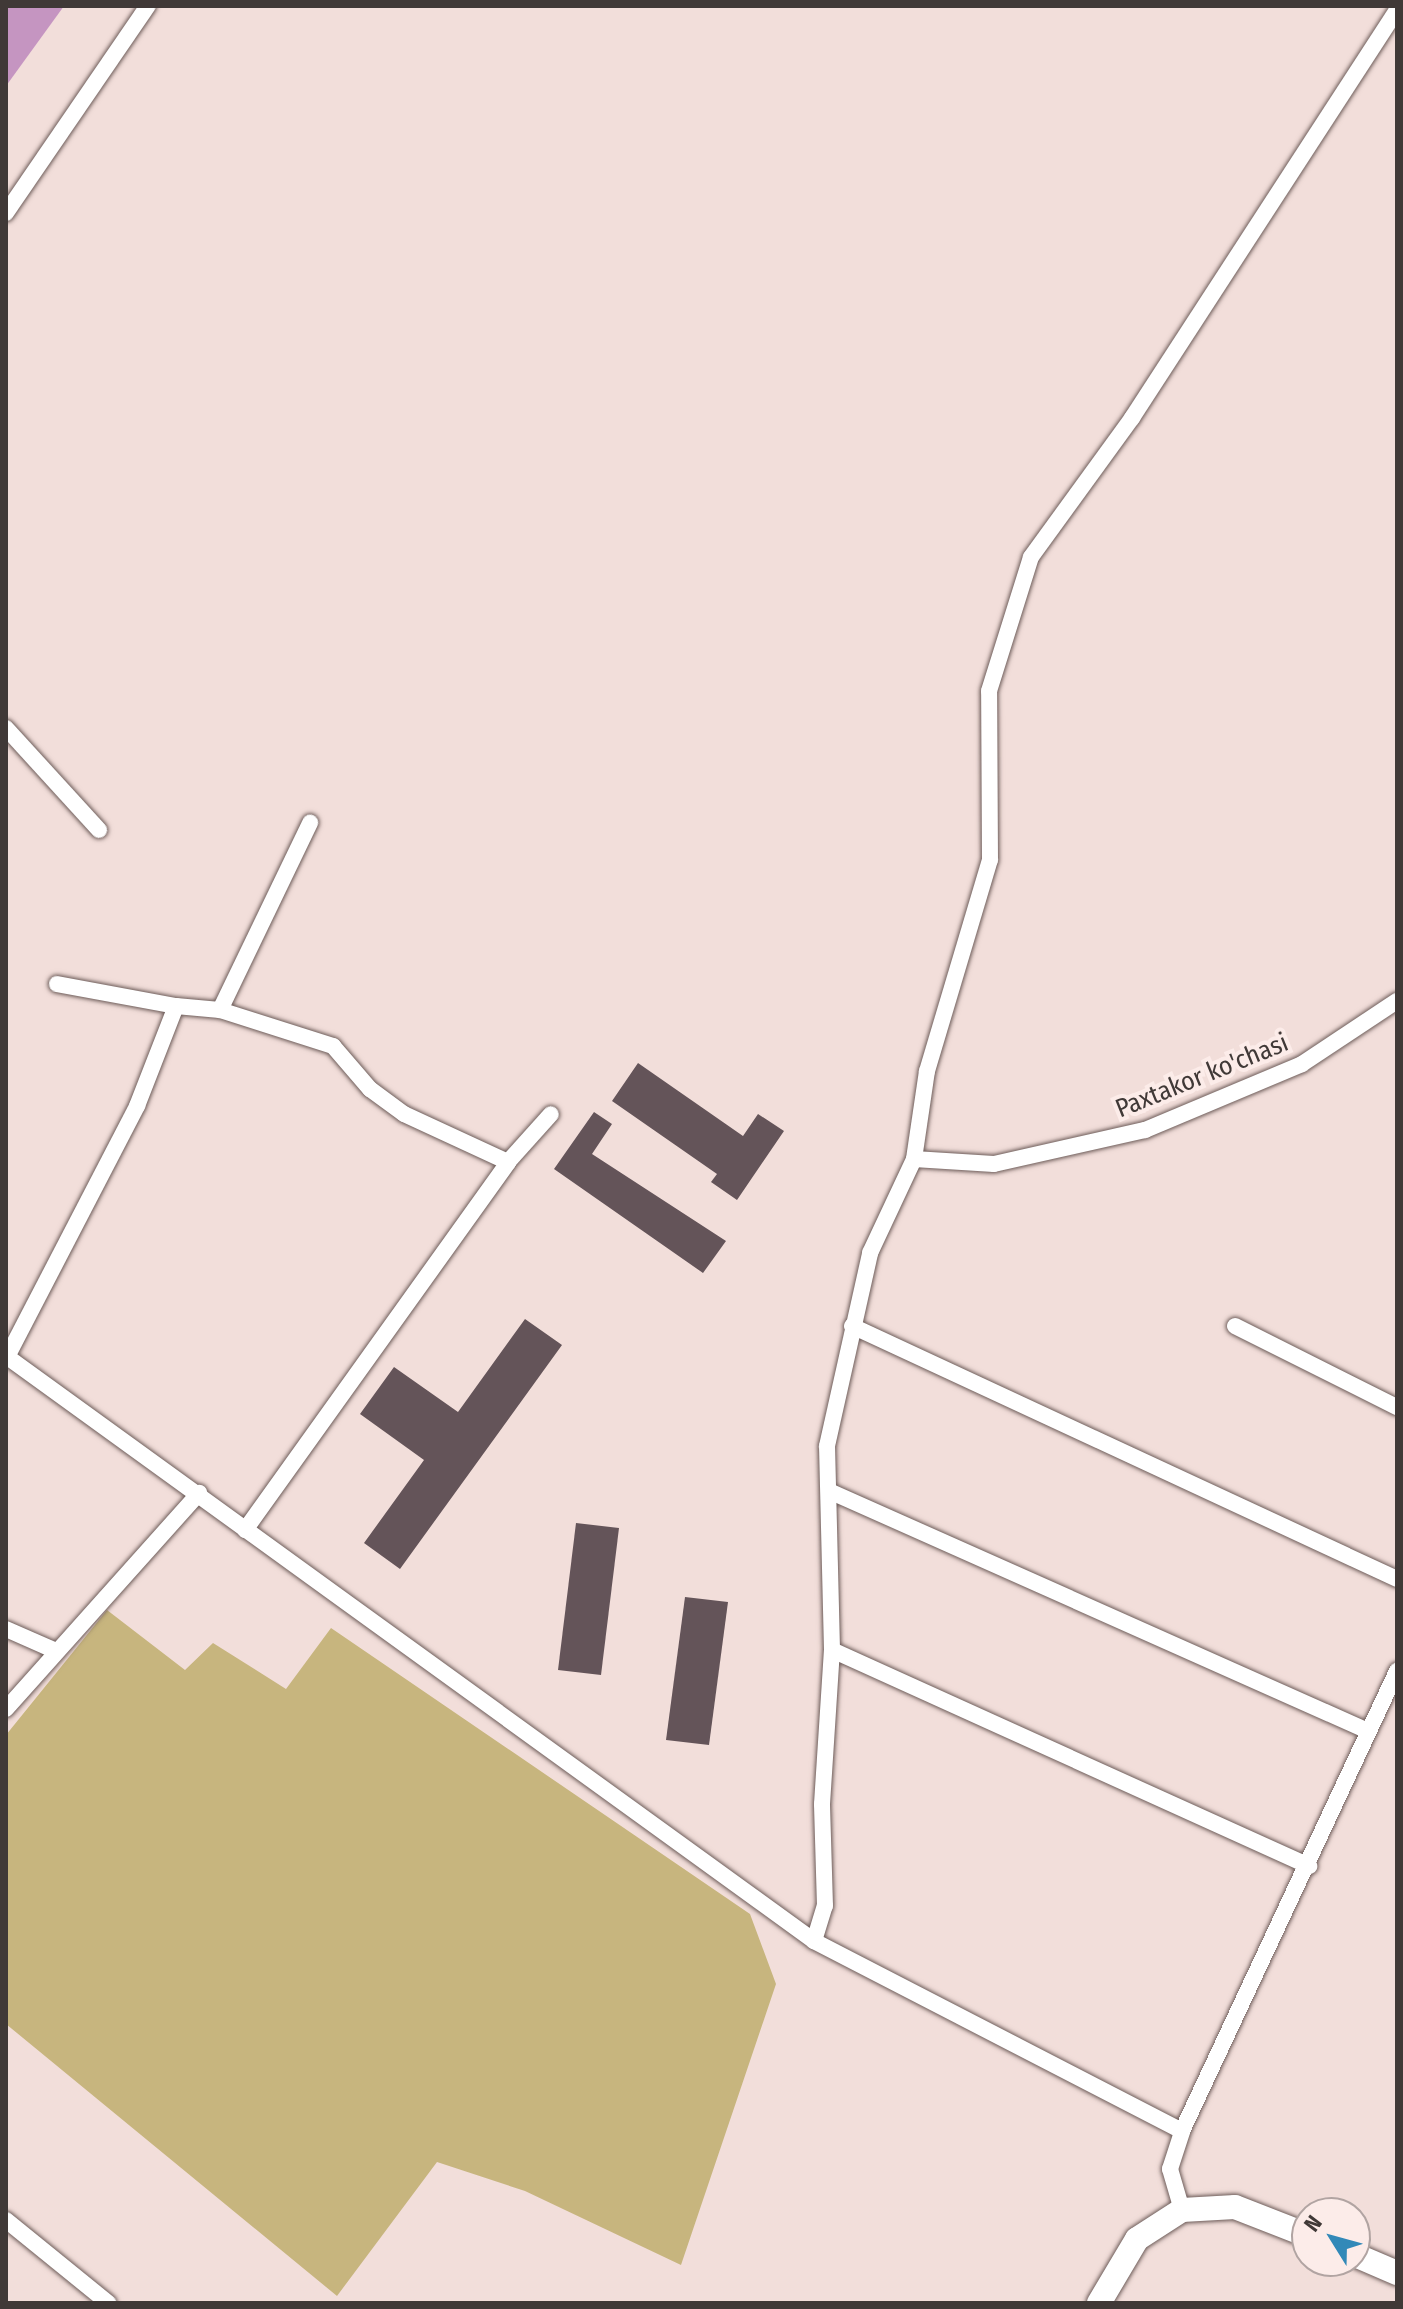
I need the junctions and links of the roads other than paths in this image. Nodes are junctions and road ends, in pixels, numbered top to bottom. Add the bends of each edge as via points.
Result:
1 (148, 6) edge
2 (1397, 10) edge
3 (6, 213) edge
4 (6, 728) edge
5 (310, 823) dead end
6 (99, 830) dead end
7 (57, 984) dead end
8 (1397, 1001) edge
9 (176, 1006) junction
10 (220, 1010) junction
11 (551, 1114) dead end
12 (914, 1159) junction
13 (508, 1162) junction
14 (852, 1326) junction
15 (1235, 1326) dead end
16 (6, 1357) edge
17 (1397, 1407) edge
18 (829, 1491) junction
19 (199, 1493) junction
20 (245, 1530) junction
21 (1397, 1579) edge
22 (6, 1629) edge
23 (832, 1650) junction
24 (56, 1651) junction
25 (1397, 1671) edge
26 (6, 1709) edge
27 (1368, 1731) junction
28 (1309, 1866) junction
29 (814, 1941) junction
30 (1182, 2131) junction
31 (1182, 2210) junction
32 (6, 2220) edge
33 (1291, 2229) edge
34 (1371, 2262) edge
35 (1397, 2273) edge
36 (108, 2303) edge
37 (1099, 2303) edge

1 - 3 street
2 - 12 street via 1132,418 1031,557 989,691 990,860 927,1071
4 - 6 street
5 - 10 street
7 - 9 street
8 - 12 street, Paxtakor ko'chasi via 1302,1064 1145,1130 994,1164
9 - 10 street
9 - 16 street via 137,1106
10 - 13 street via 333,1046 370,1089 404,1114
11 - 13 street
12 - 14 street via 870,1253
13 - 20 street
14 - 18 street via 827,1446
14 - 21 street
15 - 17 street
16 - 19 street
18 - 23 street
18 - 27 street
19 - 20 street
19 - 24 street
20 - 29 street
22 - 24 street
23 - 28 street
23 - 29 street via 822,1804 825,1906
24 - 26 street
25 - 27 street
27 - 28 street
28 - 30 street
29 - 30 street
30 - 31 street via 1170,2169
31 - 33 main road via 1235,2207
31 - 37 main road via 1137,2239
32 - 36 street
34 - 35 main road

